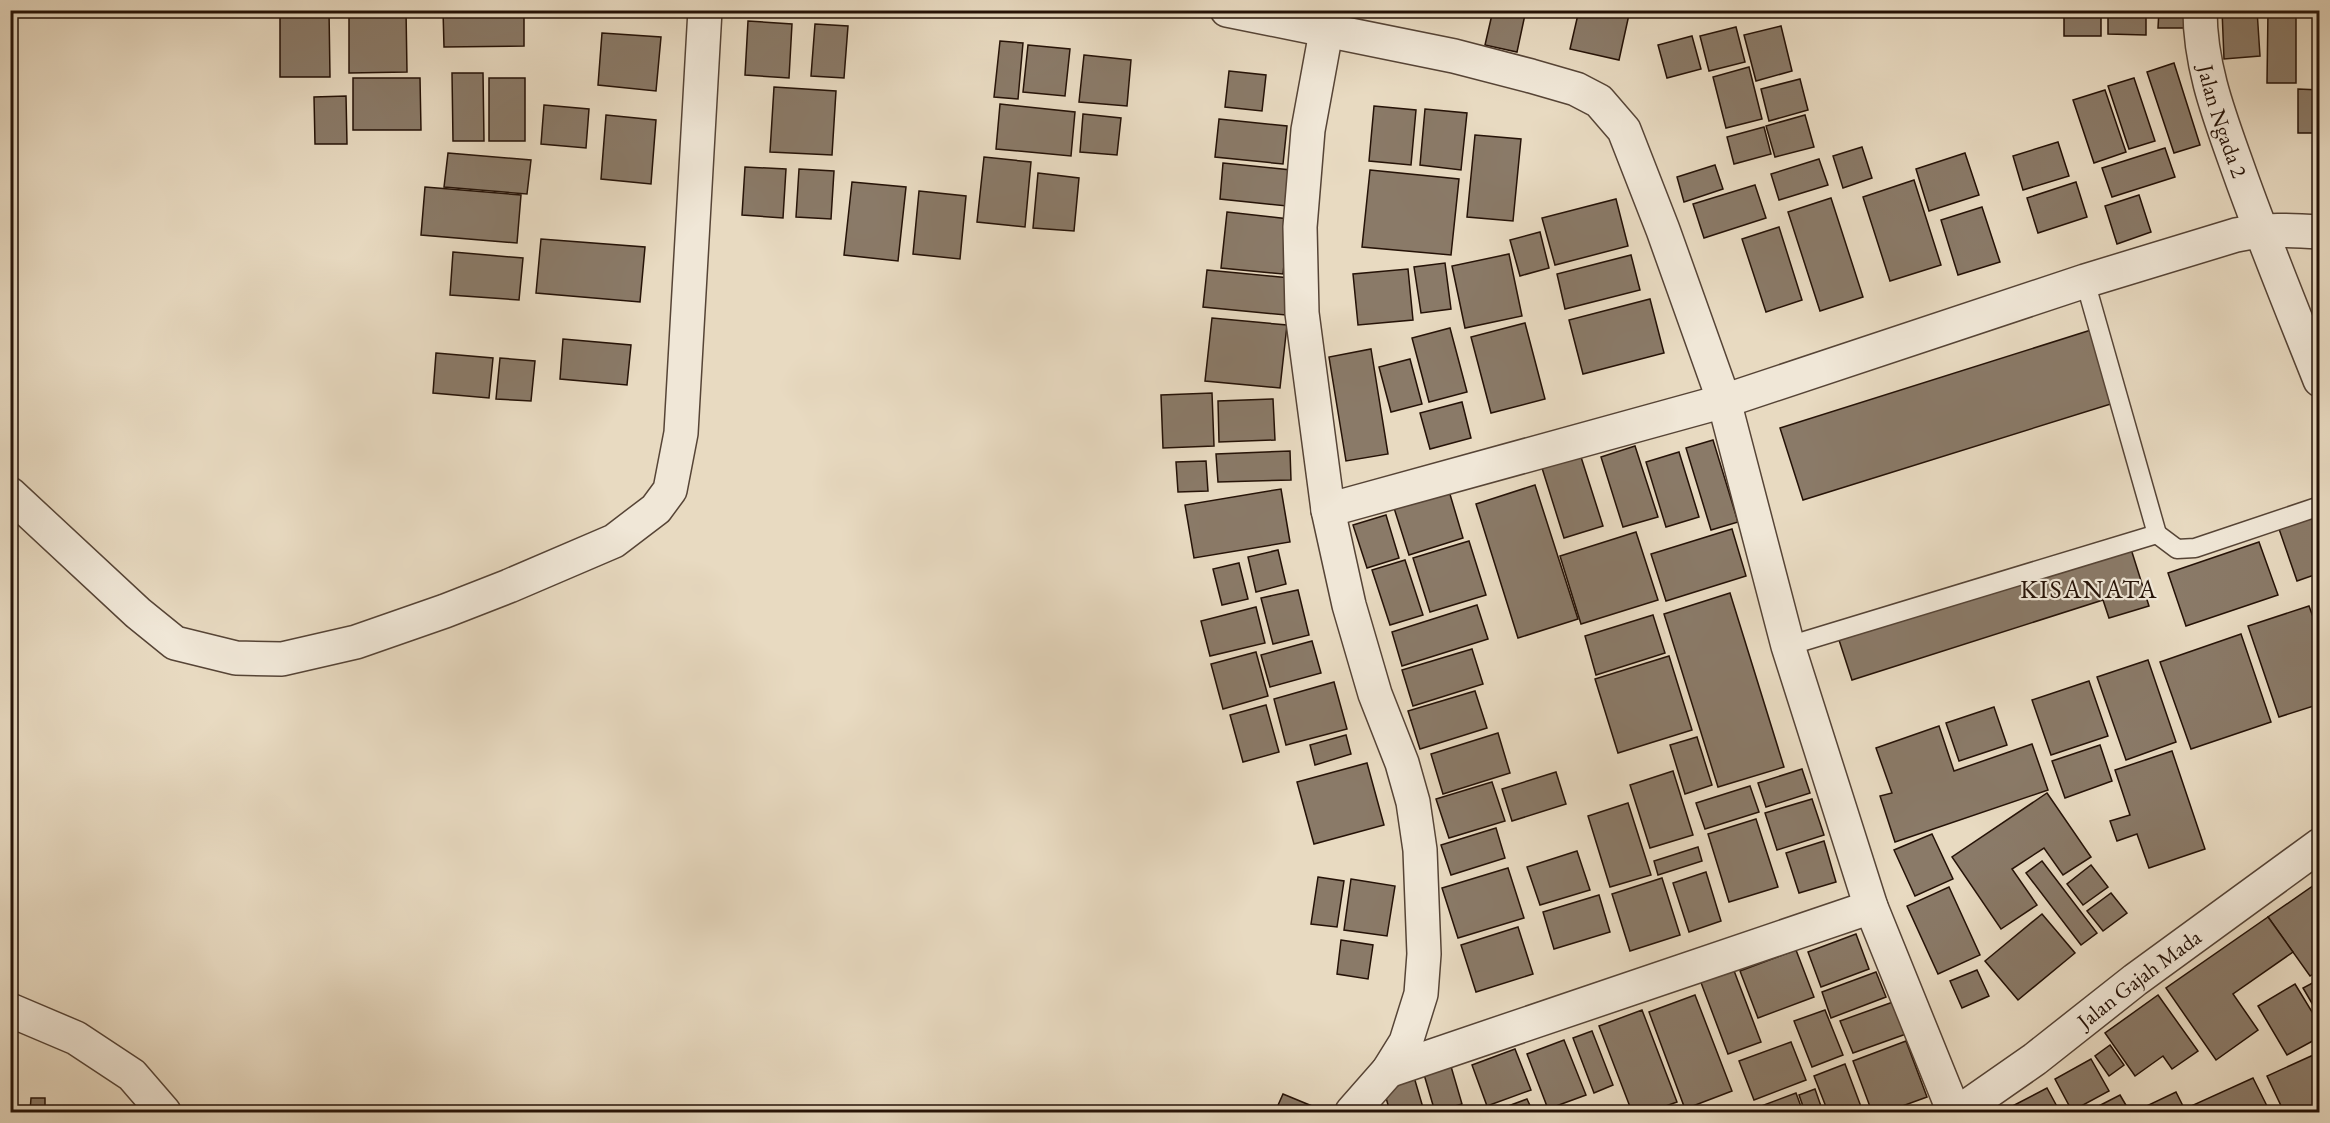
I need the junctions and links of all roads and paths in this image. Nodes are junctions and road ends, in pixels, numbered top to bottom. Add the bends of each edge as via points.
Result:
1 (705, 10) edge
2 (1227, 10) edge
3 (2199, 10) edge
4 (1328, 20) edge
5 (2260, 230) junction
6 (2319, 232) edge
7 (2085, 281) junction
8 (2319, 380) edge
9 (1724, 402) junction
10 (10, 494) edge
11 (2319, 506) edge
12 (1328, 510) junction
13 (2157, 534) junction
14 (1788, 646) junction
15 (2319, 844) edge
16 (1871, 906) junction
17 (10, 1010) edge
18 (1388, 1071) junction
19 (164, 1113) edge
20 (1352, 1113) edge
21 (1956, 1113) edge

1 - 10 street via 681,433 670,490 656,509 614,541 499,590 356,642 282,659 236,658 175,643
2 - 4 street
3 - 5 street, Jalan Ngada 2 via 2201,48 2209,83
4 - 9 street via 1576,89 1599,101 1624,130
4 - 12 street via 1308,130 1300,227 1302,313
5 - 6 street
5 - 7 street
5 - 8 street, Jalan Ngada 2
7 - 9 street
7 - 13 lane
9 - 12 street
9 - 14 street
11 - 13 lane via 2195,548 2177,549
12 - 18 street via 1352,616 1413,802 1420,850 1424,954 1421,994 1406,1042
13 - 14 lane
14 - 16 street
15 - 21 street, Jalan Gajah Mada via 2035,1059
16 - 18 street
16 - 21 street
17 - 19 street via 86,1044 132,1075
18 - 20 street

